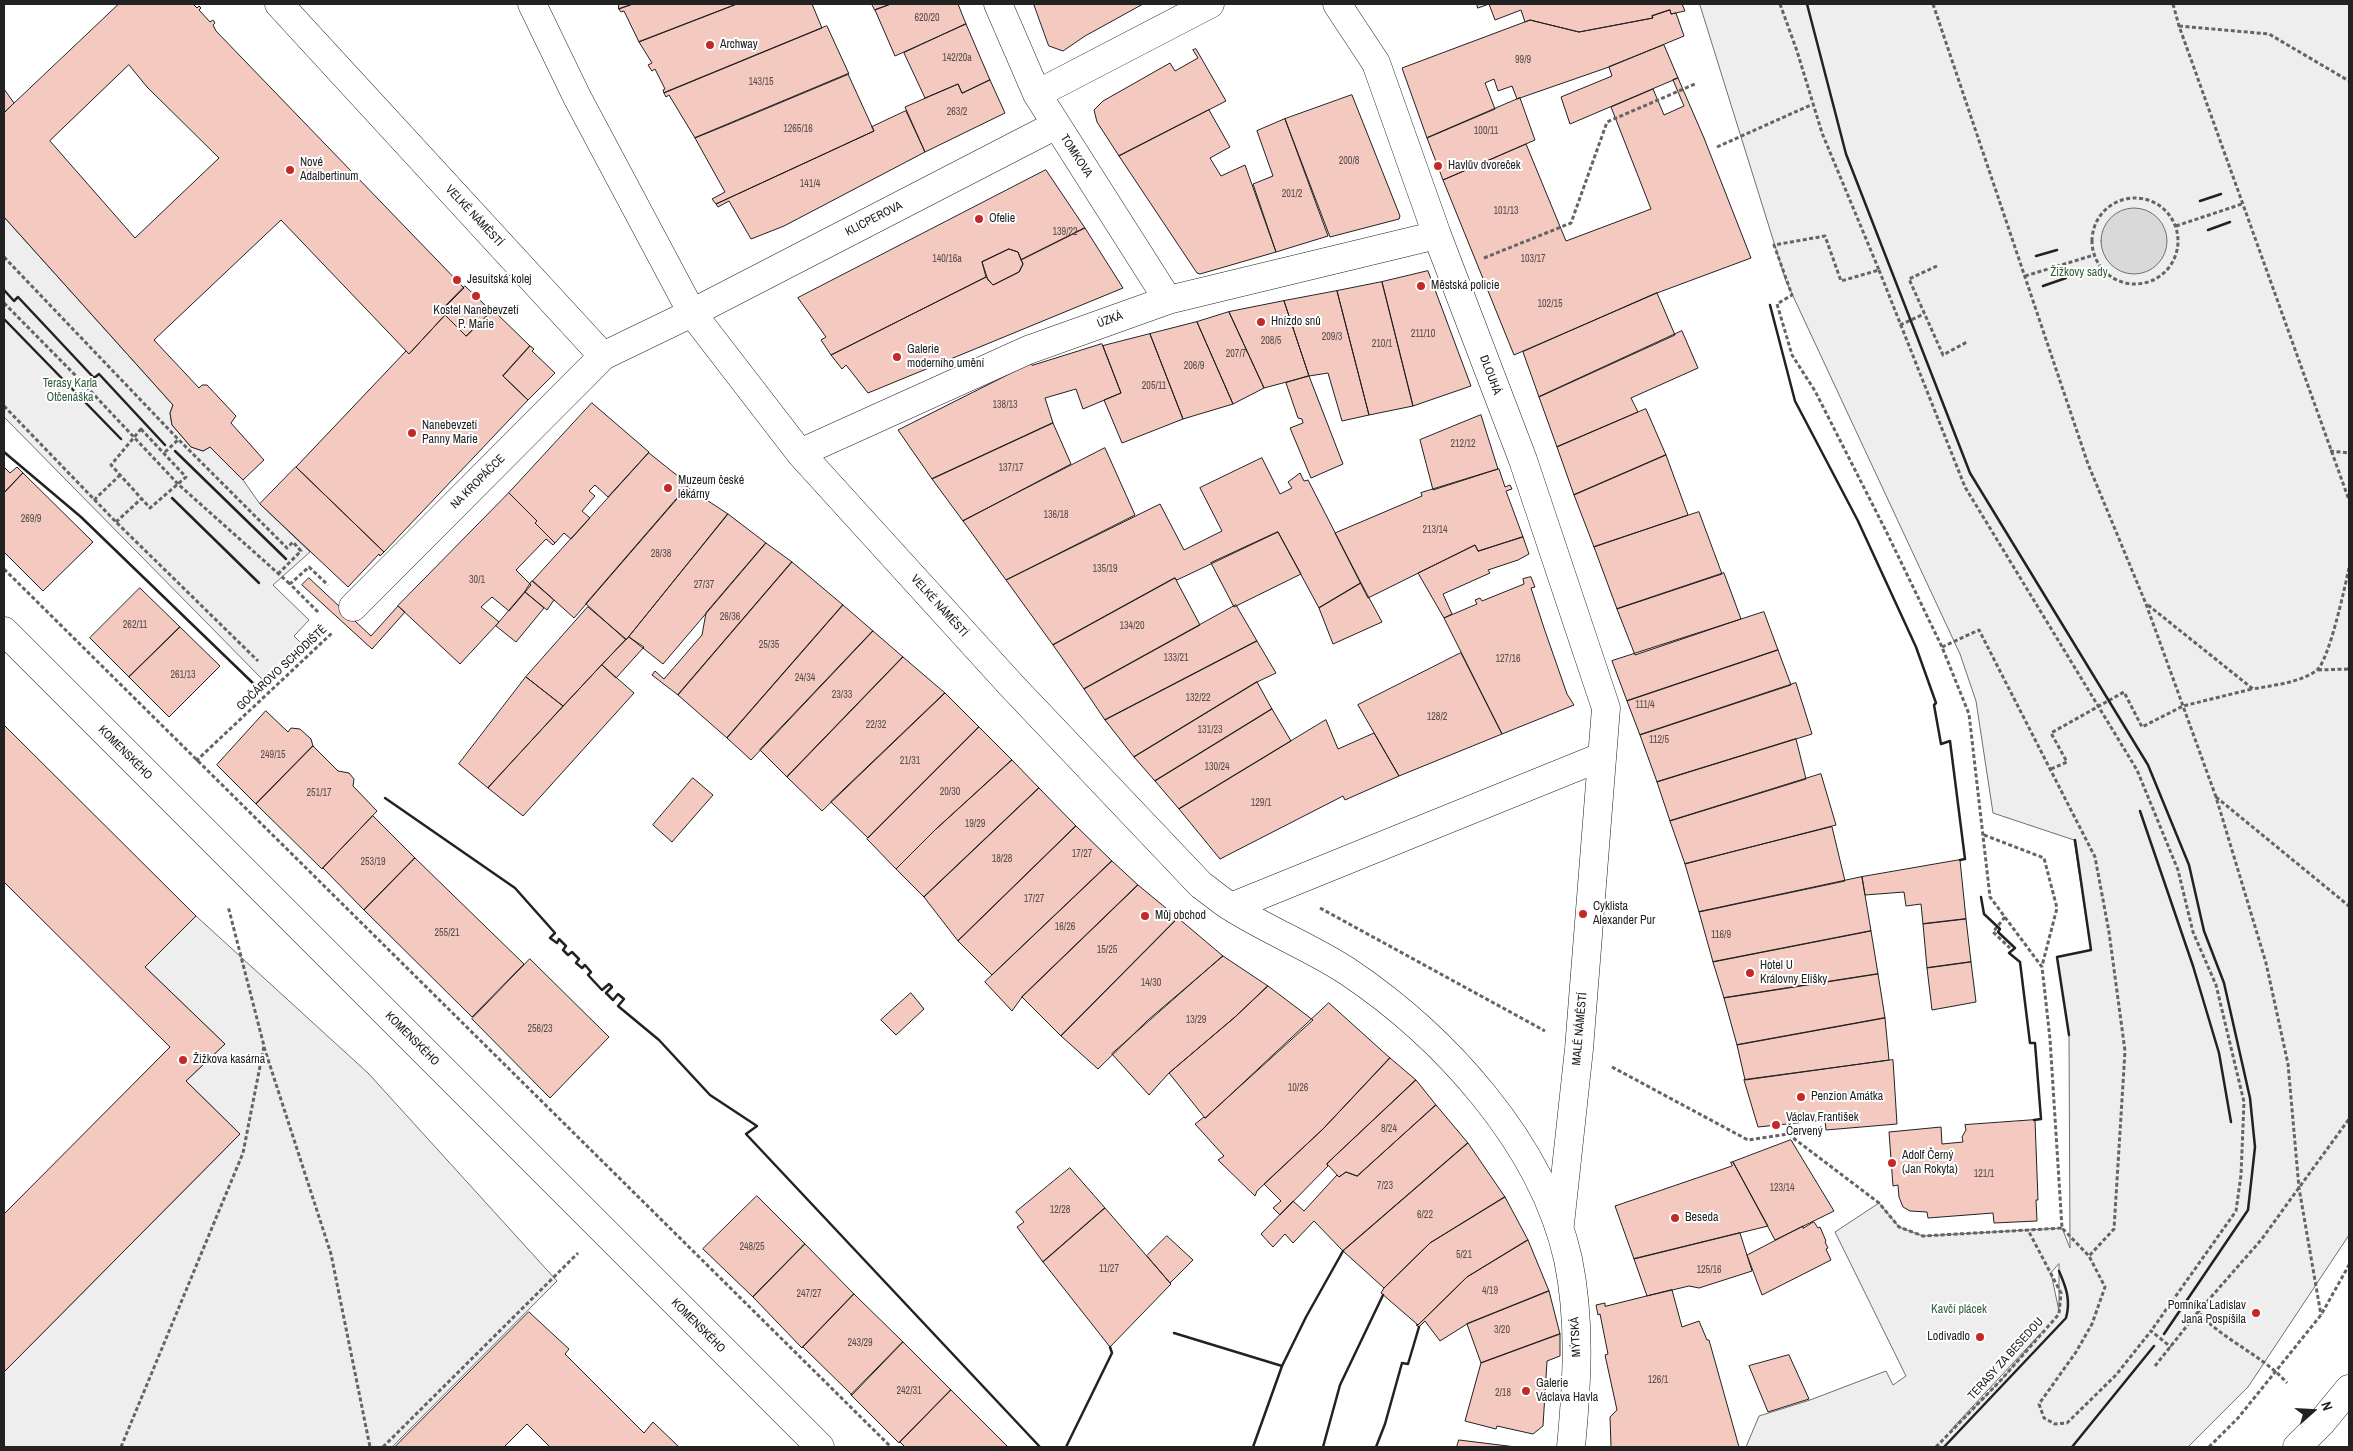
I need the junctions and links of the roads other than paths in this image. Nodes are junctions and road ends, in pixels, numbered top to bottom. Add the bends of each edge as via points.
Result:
1 (279, 4) edge
2 (532, 4) edge
3 (998, 4) edge
4 (1210, 4) edge
5 (1337, 4) edge
6 (1037, 94) junction
7 (1056, 125) junction
8 (1437, 235) junction
9 (1168, 300) junction
10 (692, 313) junction
11 (603, 356) junction
12 (800, 453) junction
13 (353, 607) road end
14 (4, 631) edge
15 (1601, 757) junction
16 (1231, 908) junction
17 (1560, 1228) junction
18 (2349, 1389) edge
19 (820, 1447) edge
20 (1571, 1447) edge
21 (2297, 1447) edge

1 - 11 street, VELKÉ NÁMĚSTÍ
2 - 10 street, VELKÉ NÁMĚSTÍ via 577,97
3 - 6 street, TOMKOVA
4 - 6 street
5 - 8 street, DLOUHÁ via 1376,63
6 - 7 street, TOMKOVA
7 - 9 street, TOMKOVA
7 - 10 street, KLICPEROVA
8 - 9 street, ÚZKÁ
8 - 15 street, DLOUHÁ via 1522,460 1606,708
9 - 12 street, ÚZKÁ via 1028,350
10 - 11 street
10 - 12 street, VELKÉ NÁMĚSTÍ
11 - 13 street, NA KROPÁČCE
12 - 16 street, VELKÉ NÁMĚSTÍ via 1011,685 1201,884
14 - 19 street, KOMENSKÉHO
15 - 16 street
15 - 17 street, MALÉ NÁMĚSTÍ via 1579,1049
16 - 17 street via 1346,971 1398,1008 1438,1046 1474,1086 1523,1152 1544,1188
17 - 20 street, MÝTSKÁ via 1577,1330
18 - 21 street

